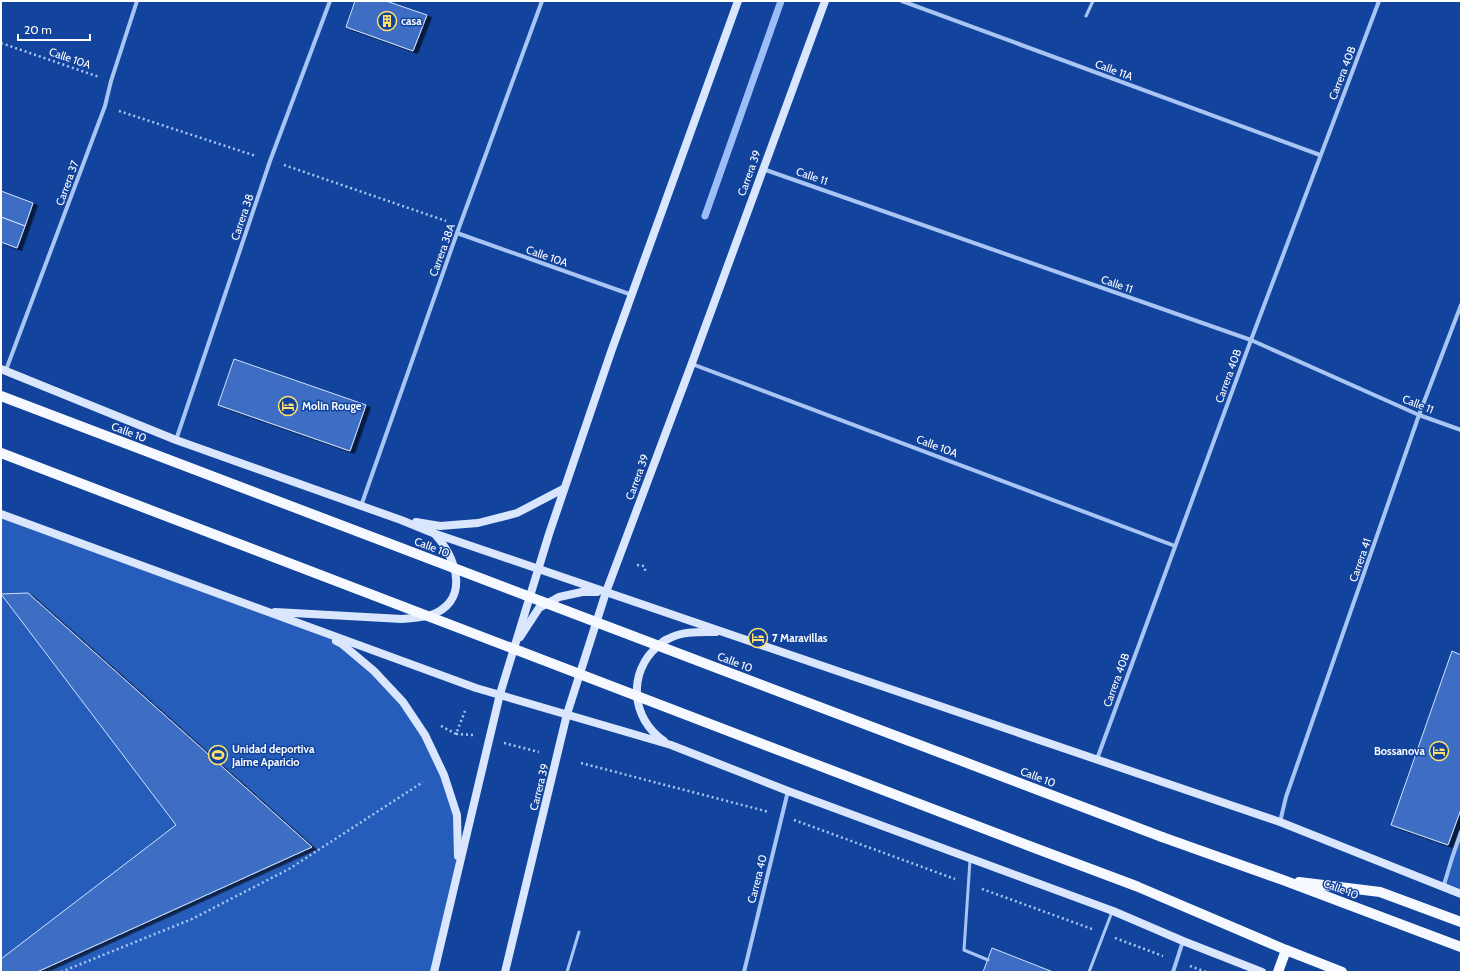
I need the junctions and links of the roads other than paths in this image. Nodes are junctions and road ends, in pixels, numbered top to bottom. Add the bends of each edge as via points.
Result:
1 (138, 1) edge
2 (330, 1) edge
3 (542, 1) edge
4 (738, 1) edge
5 (824, 1) edge
6 (902, 1) edge
7 (1093, 1) edge
8 (1378, 1) edge
9 (1086, 16) dead end
10 (1320, 155) junction
11 (762, 169) junction
12 (457, 233) junction
13 (632, 295) junction
14 (1461, 305) edge
15 (1251, 340) junction
16 (692, 363) junction
17 (4, 369) edge
18 (1, 396) edge
19 (1420, 415) junction
20 (1461, 430) edge
21 (176, 440) junction
22 (1, 453) edge
23 (564, 489) junction
24 (361, 506) junction
25 (1, 514) edge
26 (401, 520) junction
27 (433, 532) junction
28 (1175, 546) junction
29 (538, 569) junction
30 (606, 592) junction
31 (265, 611) junction
32 (304, 626) junction
33 (723, 632) junction
34 (514, 645) junction
35 (500, 694) junction
36 (567, 714) junction
37 (671, 745) junction
38 (1097, 758) junction
39 (788, 791) junction
40 (1280, 822) junction
41 (1461, 832) edge
42 (970, 858) junction
43 (459, 868) junction
44 (1283, 880) junction
45 (1443, 888) junction
46 (1461, 894) edge
47 (1113, 911) junction
48 (1461, 922) edge
49 (578, 932) dead end
50 (1183, 941) junction
51 (1461, 947) edge
52 (1286, 950) junction
53 (988, 960) dead end
54 (434, 972) edge
55 (505, 972) edge
56 (567, 972) edge
57 (744, 972) edge
58 (1089, 972) edge
59 (1173, 972) edge
60 (1262, 972) edge
61 (1278, 972) edge
62 (1342, 972) edge

1 - 17 street, Carrera 37 via 105,106
2 - 21 street, Carrera 38 via 270,161
3 - 12 street, Carrera 38A
4 - 13 street
5 - 11 street, Carrera 39
6 - 10 street, Calle 11A
7 - 9 lane
8 - 10 street, Carrera 40B
10 - 15 street, Carrera 40B
11 - 15 street, Calle 11
11 - 16 street, Carrera 39
12 - 13 street, Calle 10A
12 - 24 street, Carrera 38A
13 - 23 street
14 - 19 street, Carrera 41
15 - 19 street, Calle 11
15 - 28 street, Carrera 40B
16 - 28 street, Calle 10A
16 - 30 street, Carrera 39
17 - 21 street, Calle 10
18 - 44 main road, Calle 10, bridge via 1162,837
19 - 20 street, Calle 11
19 - 40 street, Carrera 41 via 1286,797
21 - 24 street, Calle 10
22 - 52 main road, bridge via 1136,886
23 - 26 street via 517,513 478,523 440,526
23 - 29 street
24 - 26 street, Calle 10
25 - 31 street
26 - 27 street, Calle 10
27 - 29 street, Calle 10
27 - 31 street via 450,557 456,583 450,600 435,614 402,619
28 - 38 street, Carrera 40B
29 - 30 street, Calle 10
29 - 34 street
30 - 33 street, Calle 10
30 - 34 street via 582,592 559,597 540,608
30 - 36 street, Carrera 39
31 - 32 street
32 - 35 street via 476,688
32 - 43 street via 342,644 374,671 403,702 425,735 444,775 456,816
33 - 37 street via 689,632 667,639 650,653 639,673 636,696 643,718 657,736
33 - 38 street, Calle 10
34 - 35 street
35 - 36 street
35 - 43 street
36 - 37 street
36 - 55 street, Carrera 39
37 - 39 street
38 - 40 street, Calle 10
39 - 42 street
39 - 57 street, Carrera 40
40 - 45 street, Calle 10
41 - 45 street
42 - 47 street
42 - 53 lane via 964,950
43 - 54 street
44 - 48 main road via 1380,892
44 - 51 main road, Calle 10
45 - 46 street, Calle 10
47 - 50 street
47 - 58 lane
49 - 56 lane
50 - 59 street
50 - 60 street
52 - 61 main road
52 - 62 main road

